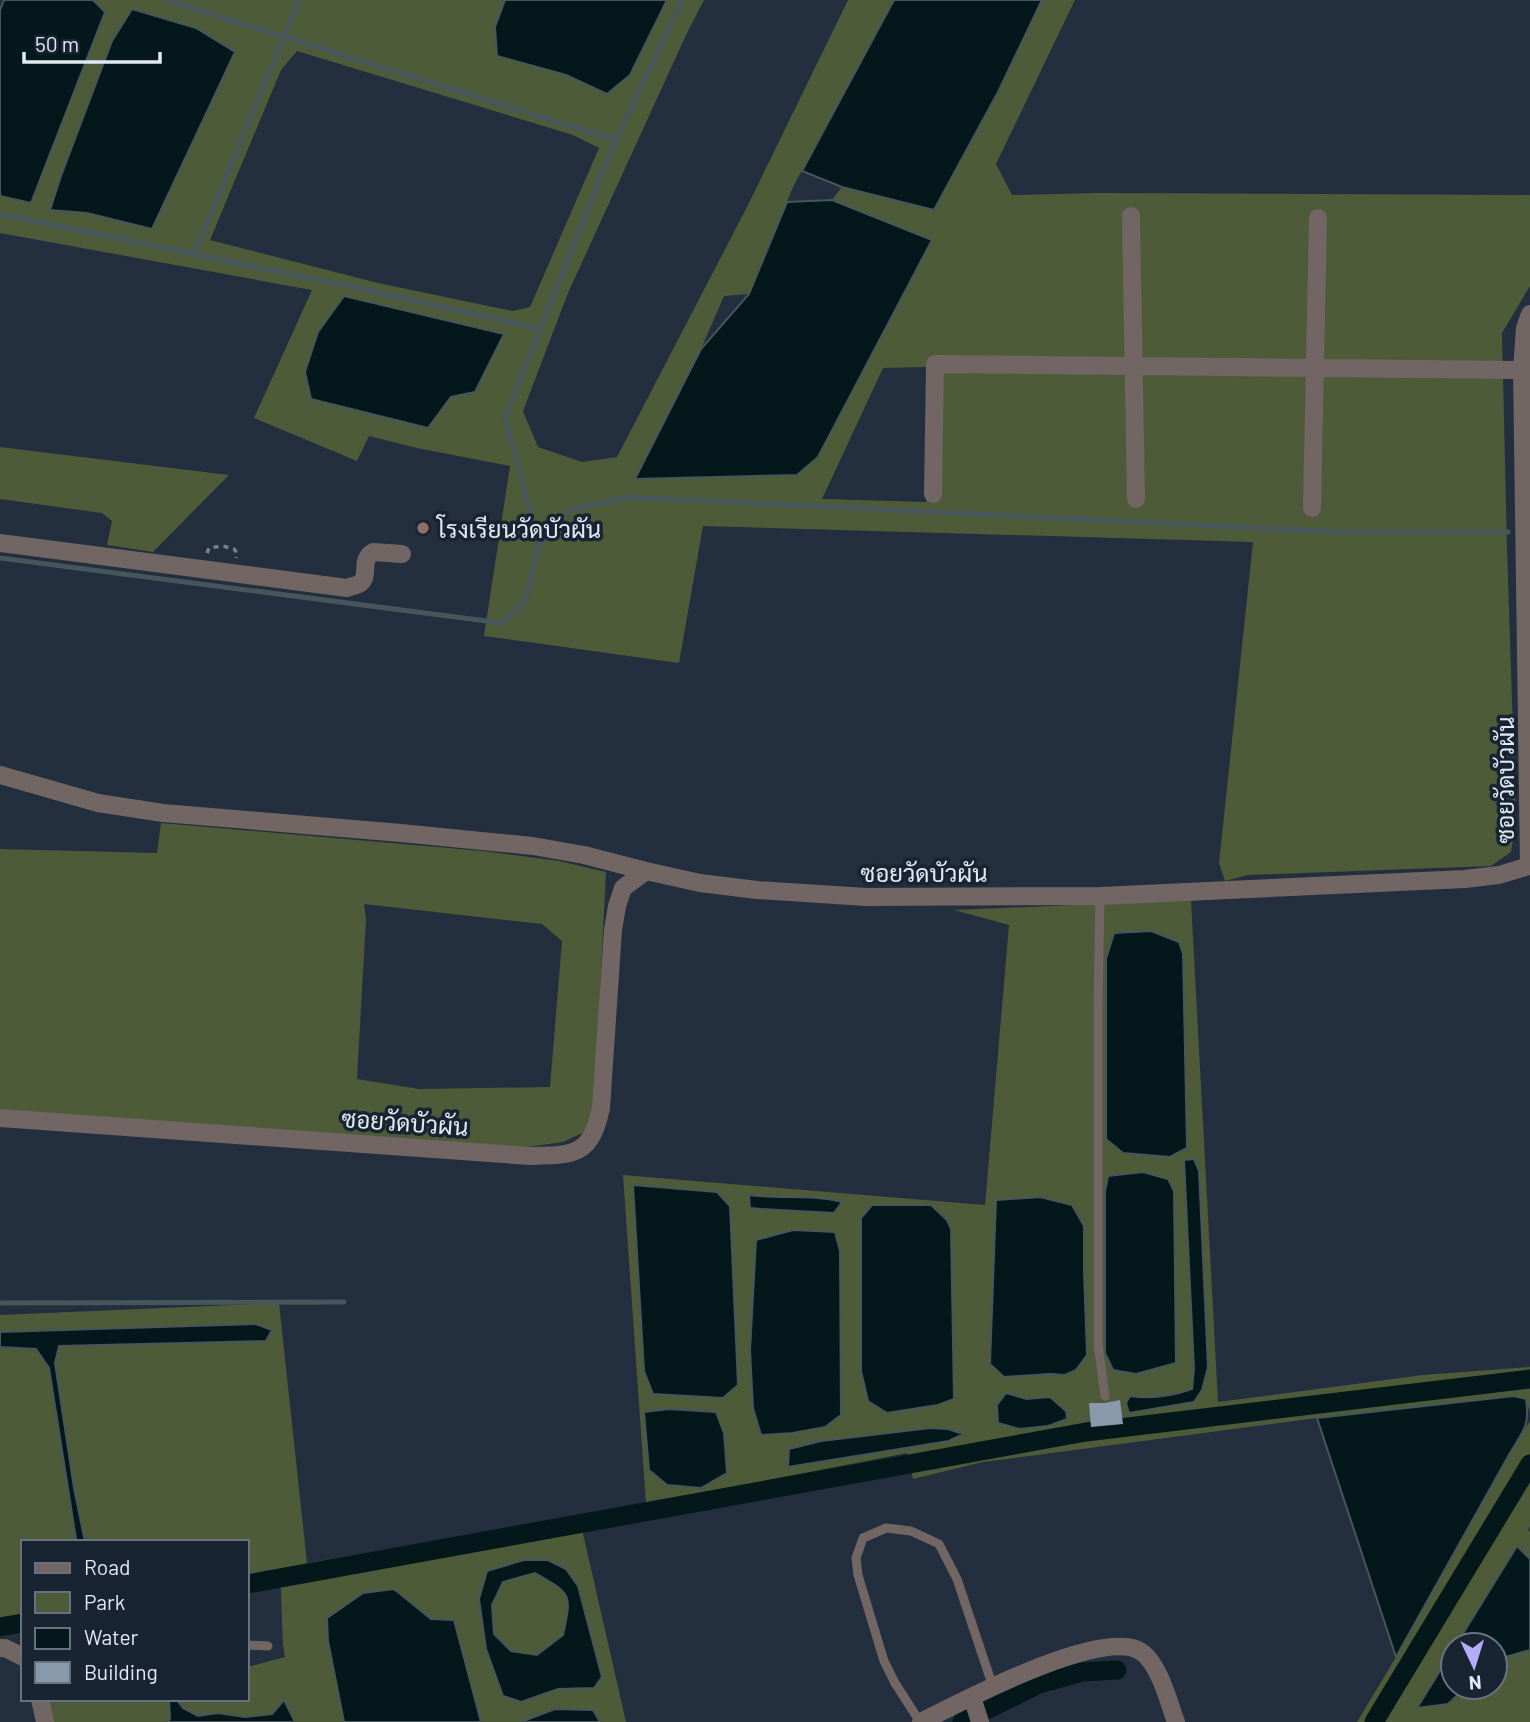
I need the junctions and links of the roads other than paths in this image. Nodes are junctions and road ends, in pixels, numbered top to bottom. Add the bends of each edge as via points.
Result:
1 (1131, 216) dead end
2 (1318, 218) dead end
3 (1530, 314) edge
4 (1133, 366) junction
5 (1315, 368) junction
6 (1526, 370) edge
7 (1526, 456) edge
8 (933, 494) dead end
9 (1136, 499) dead end
10 (1312, 508) dead end
11 (0, 543) edge
12 (402, 554) dead end
13 (0, 775) edge
14 (1530, 867) edge
15 (646, 871) junction
16 (1100, 896) junction
17 (0, 1118) edge
18 (1105, 1396) dead end
19 (248, 1645) edge
20 (268, 1646) dead end
21 (0, 1648) edge
22 (21, 1656) edge
23 (993, 1688) junction
24 (972, 1697) junction
25 (40, 1701) edge
26 (45, 1722) edge
27 (920, 1722) edge
28 (981, 1722) edge
29 (1176, 1722) edge

1 - 4 street
2 - 5 street
3 - 6 street, ซอยวัดบัวผัน via 1525,328
4 - 5 street
4 - 8 street via 935,364
4 - 9 street
5 - 6 street
5 - 10 street
6 - 7 street, ซอยวัดบัวผัน
7 - 14 street, ซอยวัดบัวผัน
11 - 12 street via 347,587 363,579 369,553
13 - 15 street via 98,803 150,811 533,846
14 - 16 street, ซอยวัดบัวผัน via 1465,879
15 - 16 street, ซอยวัดบัวผัน via 757,890 866,897
15 - 17 street, ซอยวัดบัวผัน via 624,888 617,906 601,1108 597,1128 576,1152 530,1156
16 - 18 lane via 1098,1344
19 - 20 lane
21 - 22 street
23 - 24 street
23 - 27 lane via 957,1579 939,1544 911,1531 886,1528 863,1538 856,1558 858,1575 884,1661
23 - 29 street via 1078,1653 1128,1648 1149,1660
24 - 27 street
24 - 28 street
25 - 26 street

